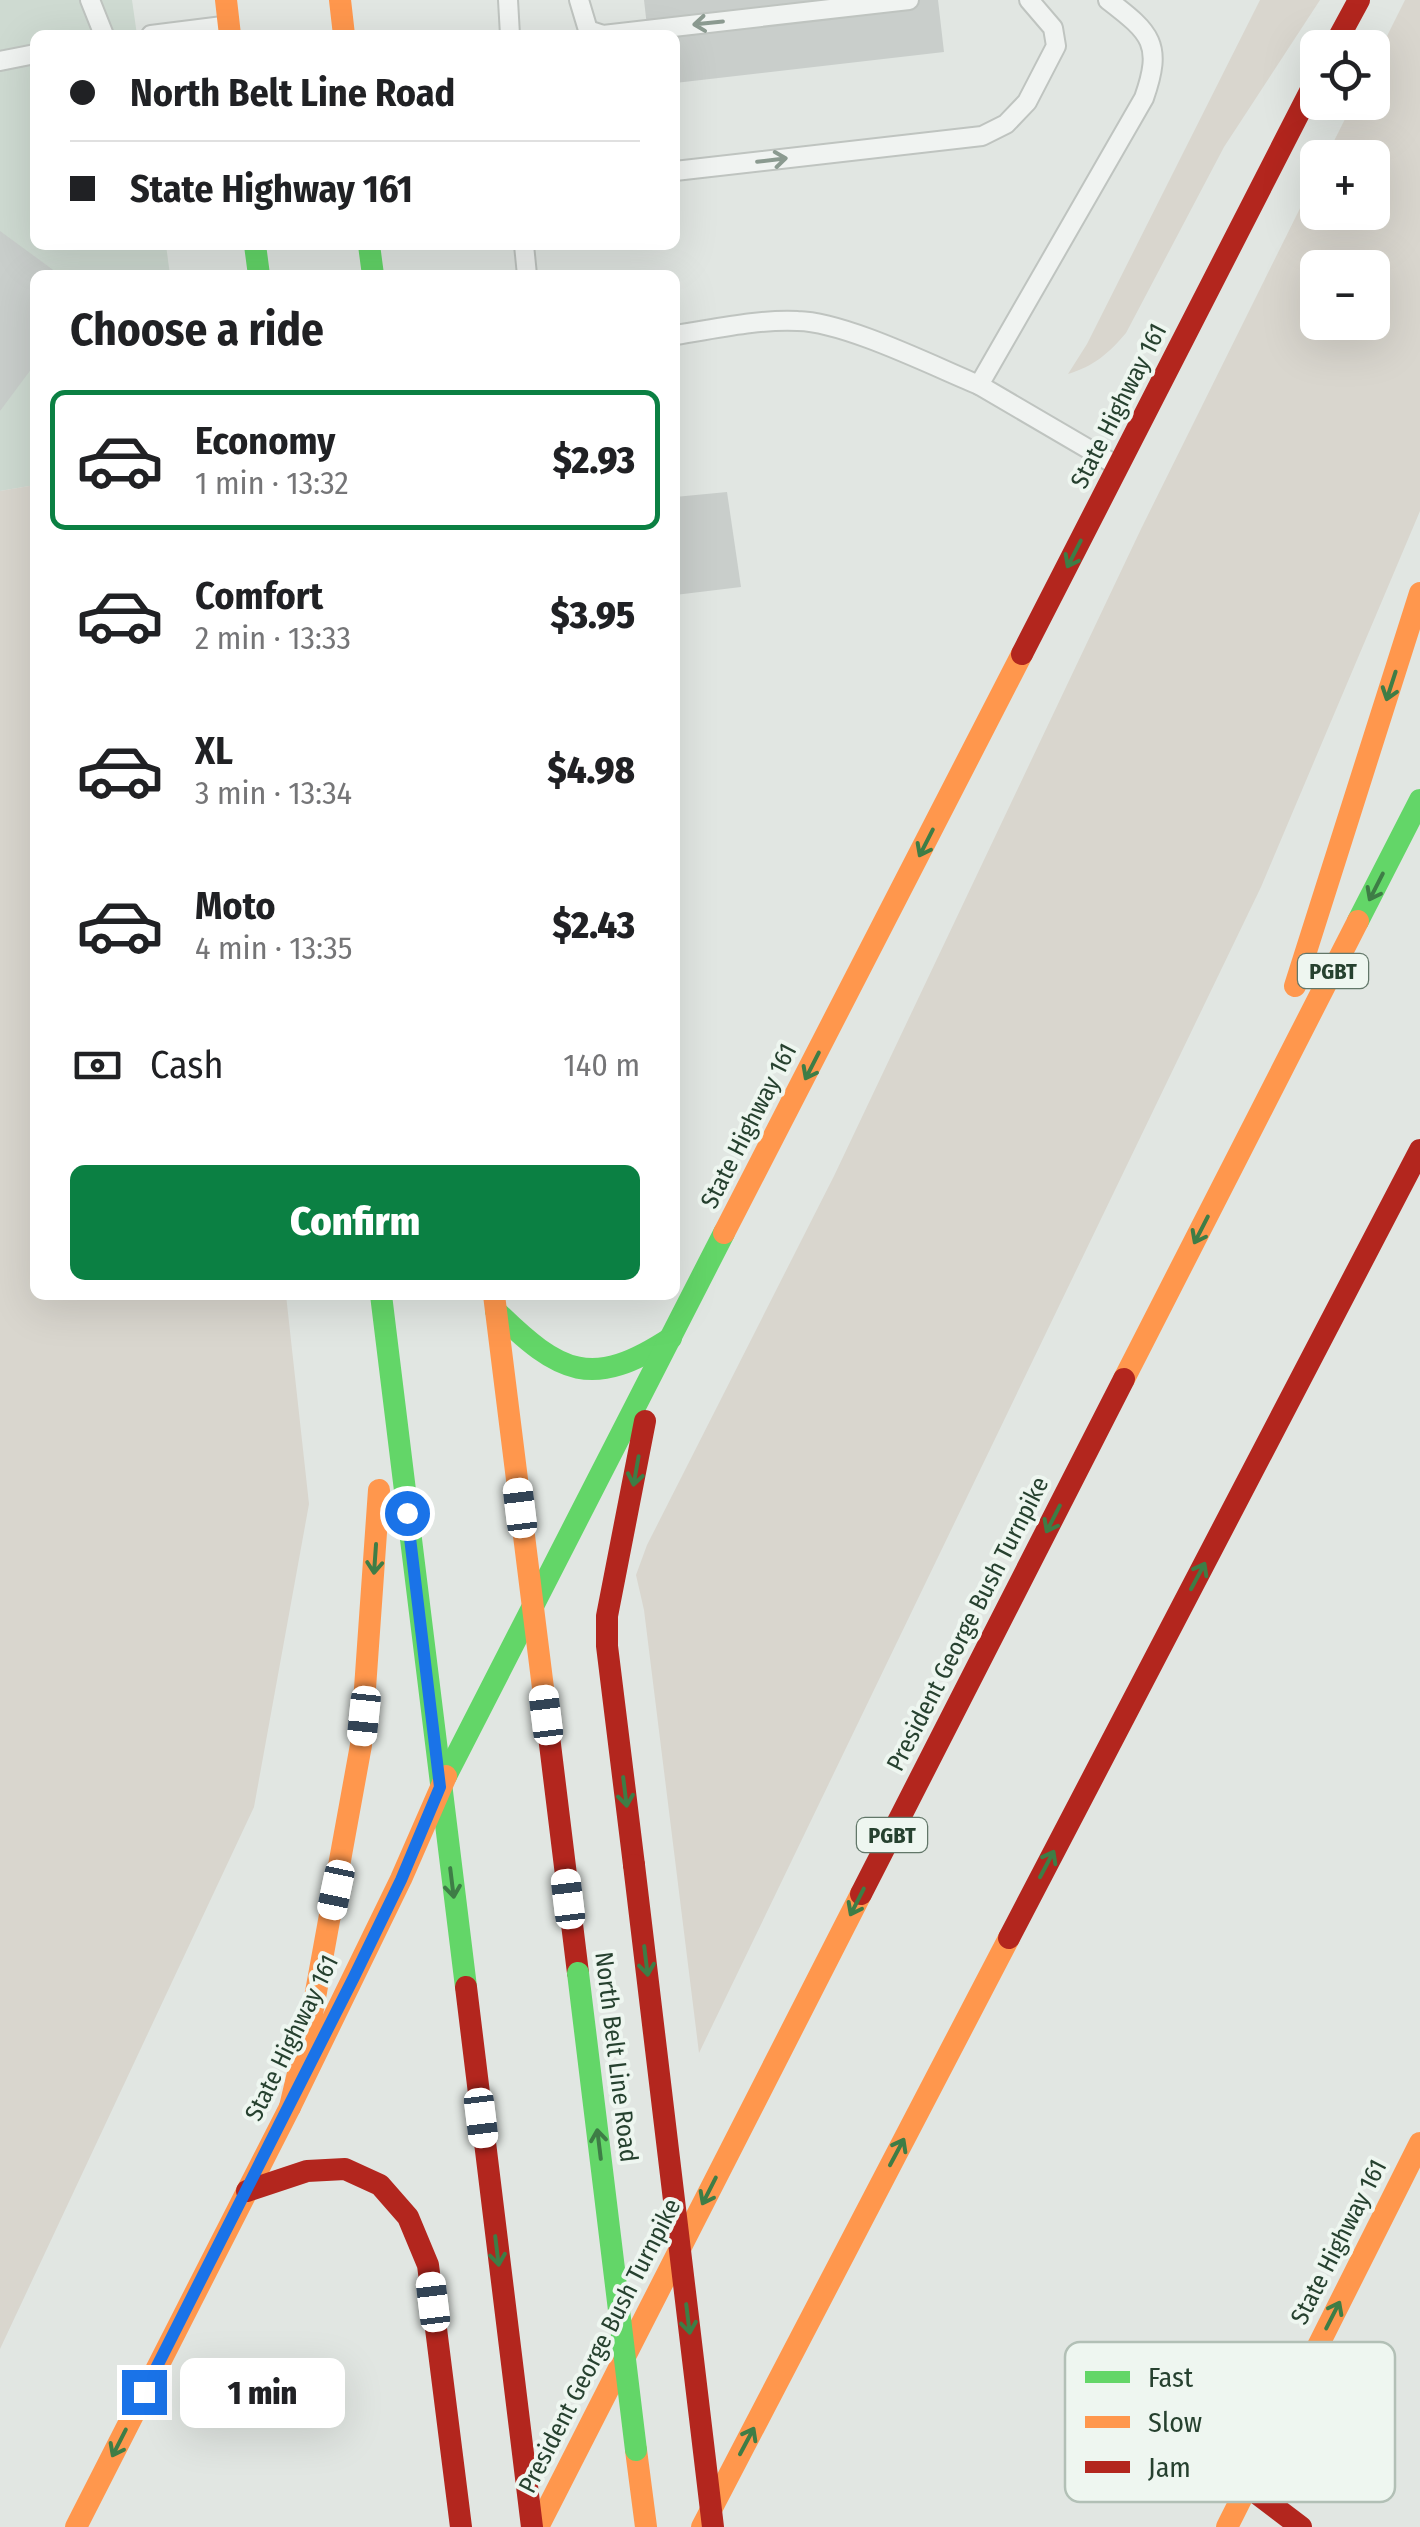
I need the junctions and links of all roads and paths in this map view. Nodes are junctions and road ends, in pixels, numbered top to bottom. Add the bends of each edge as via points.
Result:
1 (90, 0) edge
2 (226, 0) edge
3 (340, 0) edge
4 (508, 0) edge
5 (579, 0) edge
6 (909, 0) edge
7 (1028, 0) edge
8 (1108, 0) edge
9 (1359, 0) edge
10 (102, 30) edge
11 (229, 30) edge
12 (343, 30) edge
13 (510, 30) edge
14 (588, 30) edge
15 (647, 30) edge
16 (1343, 30) edge
17 (30, 55) edge
18 (0, 61) edge
19 (1300, 111) edge
20 (680, 170) edge
21 (680, 333) edge
22 (979, 385) junction
23 (1118, 467) junction
24 (1420, 593) edge
25 (1420, 800) edge
26 (1246, 1143) junction
27 (1420, 1150) edge
28 (382, 1300) edge
29 (495, 1303) edge
30 (671, 1338) junction
31 (388, 1357) junction
32 (653, 1375) junction
33 (532, 1604) junction
34 (440, 1787) junction
35 (290, 2107) junction
36 (1420, 2144) edge
37 (247, 2191) junction
38 (1320, 2342) edge
39 (1239, 2502) edge
40 (1268, 2502) edge
41 (76, 2527) edge
42 (460, 2527) edge
43 (535, 2527) edge
44 (646, 2527) edge
45 (702, 2527) edge
46 (713, 2527) edge
47 (1227, 2527) edge
48 (1301, 2527) edge

1 - 10 lane
2 - 11 main road
3 - 12 main road
4 - 13 lane
14 -> 5 lane
6 -> 15 lane
20 -> 7 lane via 982,136 1027,102 1056,46 1053,28
8 - 22 lane via 1142,26 1154,70
9 - 16 main road
17 - 18 lane
19 - 23 main road, State Highway 161
21 - 22 lane via 764,322 828,325
22 - 23 lane
23 -> 30 main road, State Highway 161
24 -> 26 main road
25 -> 26 main road, President George Bush Turnpike / PGBT
26 -> 43 main road, President George Bush Turnpike / PGBT
45 -> 27 main road
28 - 31 main road
29 - 30 main road via 532,1348 575,1368 624,1367
29 - 33 main road, North Belt Line Road
30 - 32 main road, State Highway 161
31 - 34 main road
31 -> 35 main road via 361,1745
32 - 33 main road, State Highway 161
32 -> 46 main road, bridge via 606,1616 606,1646
33 - 34 main road, State Highway 161
44 -> 33 main road, North Belt Line Road, bridge
34 - 35 main road, State Highway 161
34 -> 43 main road
35 - 37 main road, State Highway 161
38 -> 36 main road, State Highway 161
37 -> 41 main road, State Highway 161
37 - 42 main road via 333,2167 380,2184 410,2220 428,2265
39 - 47 main road, State Highway 161
40 - 48 main road

